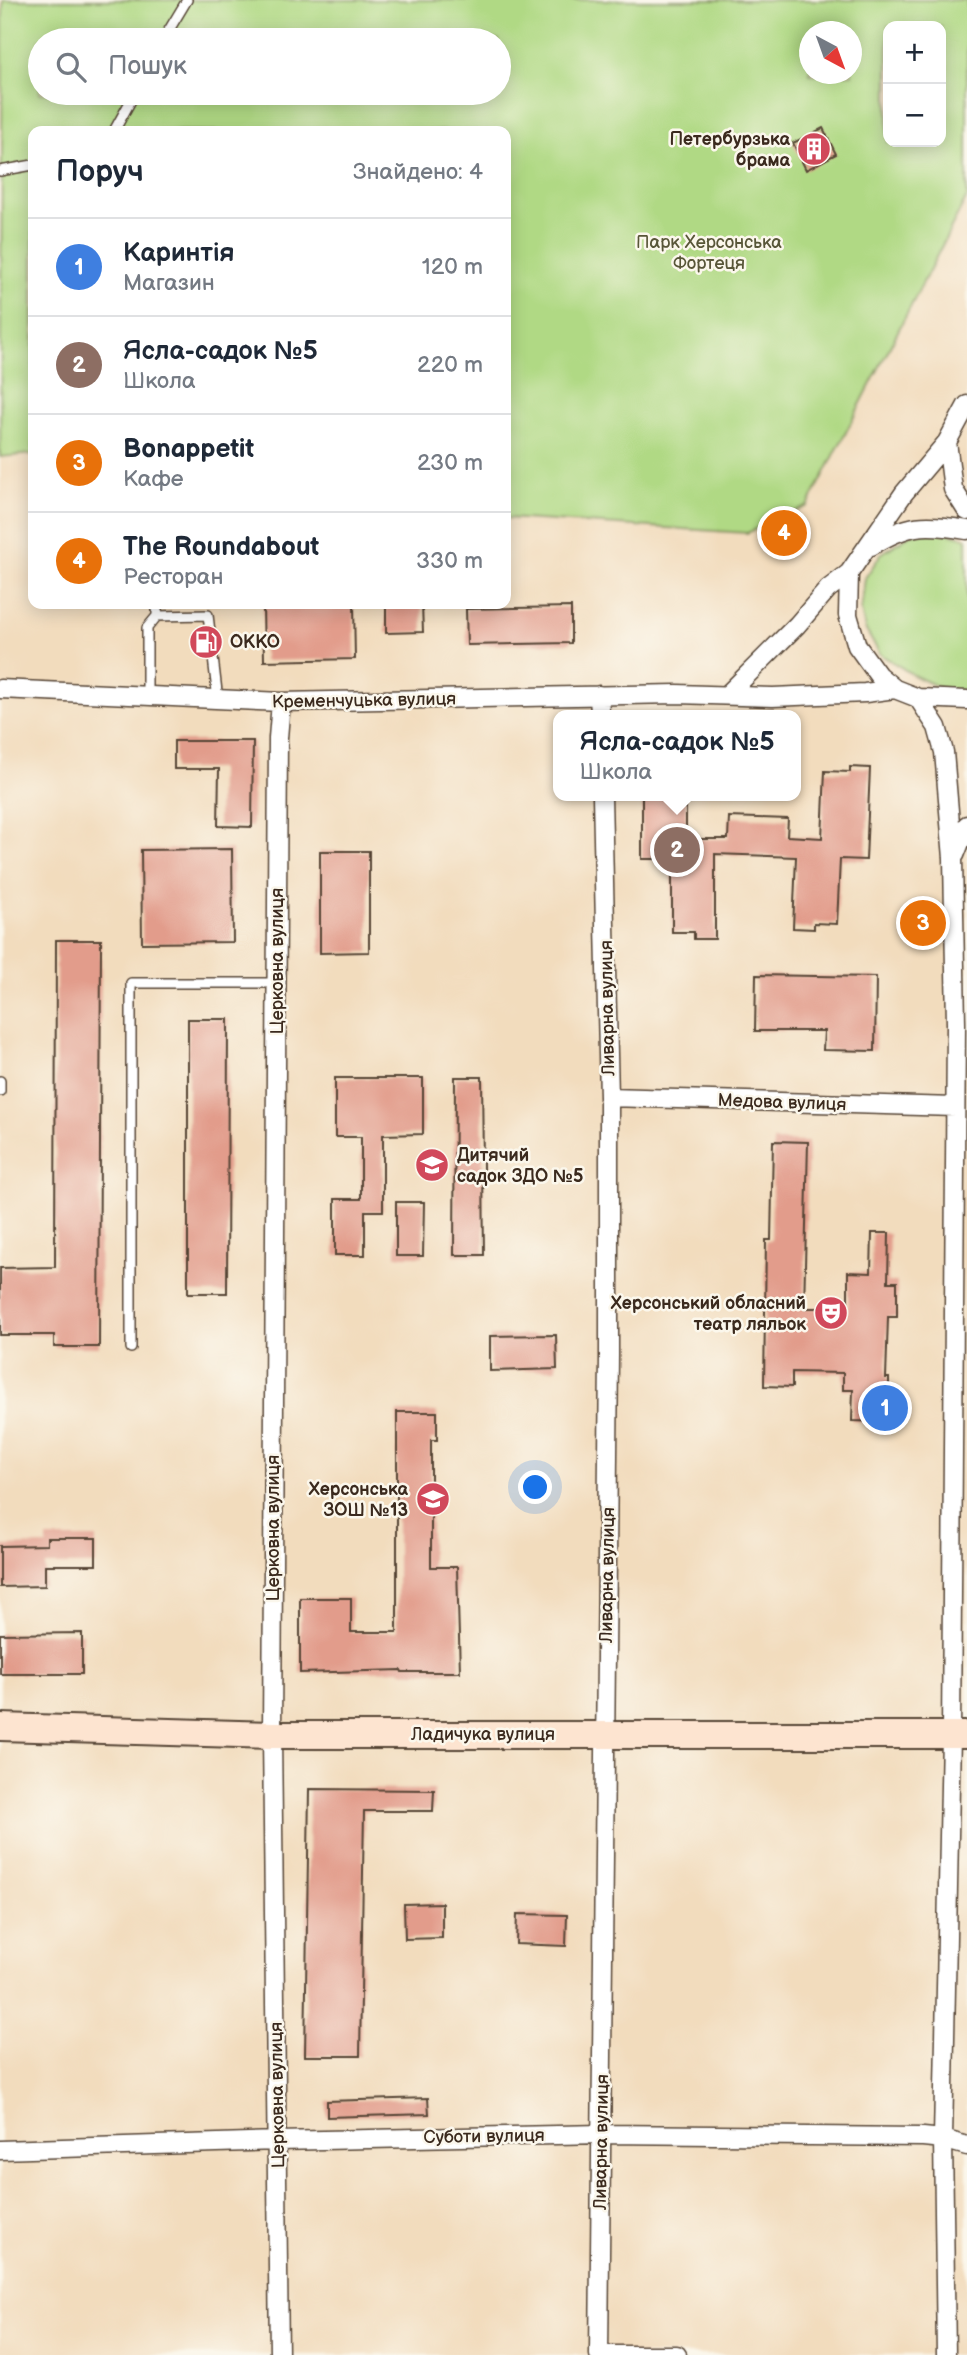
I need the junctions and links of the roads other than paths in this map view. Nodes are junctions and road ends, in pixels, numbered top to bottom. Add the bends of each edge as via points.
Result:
1 (187, 0) edge
2 (170, 28) edge
3 (128, 105) edge
4 (117, 126) edge
5 (28, 166) edge
6 (0, 171) edge
7 (967, 405) edge
8 (947, 442) junction
9 (967, 511) edge
10 (967, 530) edge
11 (865, 550) junction
12 (849, 573) junction
13 (158, 609) edge
14 (157, 616) junction
15 (0, 689) edge
16 (895, 689) junction
17 (599, 695) junction
18 (727, 695) junction
19 (147, 697) junction
20 (918, 698) junction
21 (218, 700) junction
22 (967, 700) edge
23 (281, 702) junction
24 (600, 710) edge
25 (602, 801) edge
26 (967, 825) edge
27 (953, 858) junction
28 (277, 983) junction
29 (0, 1081) edge
30 (0, 1091) edge
31 (609, 1097) junction
32 (955, 1107) junction
33 (131, 1348) dead end
34 (0, 1727) edge
35 (606, 1734) junction
36 (272, 1735) junction
37 (959, 1735) edge
38 (602, 2134) junction
39 (943, 2139) junction
40 (278, 2141) junction
41 (967, 2146) edge
42 (0, 2150) edge
43 (279, 2355) edge
44 (599, 2355) edge
45 (677, 2355) edge
46 (946, 2355) edge

1 - 2 lane
3 - 4 lane
5 - 6 lane
7 - 8 street
8 - 9 street via 953,489
8 - 11 street
10 - 11 street via 921,525 888,535
11 - 12 street
12 - 16 street via 848,615 857,646
12 - 18 street via 828,589
13 - 14 lane
14 - 19 lane via 147,628
14 - 21 lane via 208,615
15 - 19 street, Кременчуцька вулиця
16 - 18 street, Кременчуцька вулиця via 799,696
16 - 20 street
17 - 18 street, Кременчуцька вулиця
17 - 23 street, Кременчуцька вулиця
17 - 24 street
19 - 21 street, Кременчуцька вулиця
20 - 22 street
20 - 27 street via 937,727 944,752
21 - 23 street, Кременчуцька вулиця
23 - 28 street, Церковна вулиця
25 - 31 street, Ливарна вулиця
26 - 27 street
27 - 32 street
28 - 33 lane via 131,983
28 - 36 street, Церковна вулиця
29 - 30 lane
31 - 32 street, Медова вулиця
31 - 35 street, Ливарна вулиця
32 - 37 street
34 - 36 street, Ладичука вулиця
35 - 36 street, Ладичука вулиця
35 - 37 street, Ладичука вулиця
35 - 38 street, Ливарна вулиця
36 - 40 street, Церковна вулиця
37 - 39 street
38 - 39 street, Суботи вулиця
38 - 40 street, Суботи вулиця
38 - 44 street, Ливарна вулиця
39 - 41 street, Суботи вулиця
39 - 46 street
40 - 42 street, Суботи вулиця
40 - 43 street, Церковна вулиця
44 - 45 street

